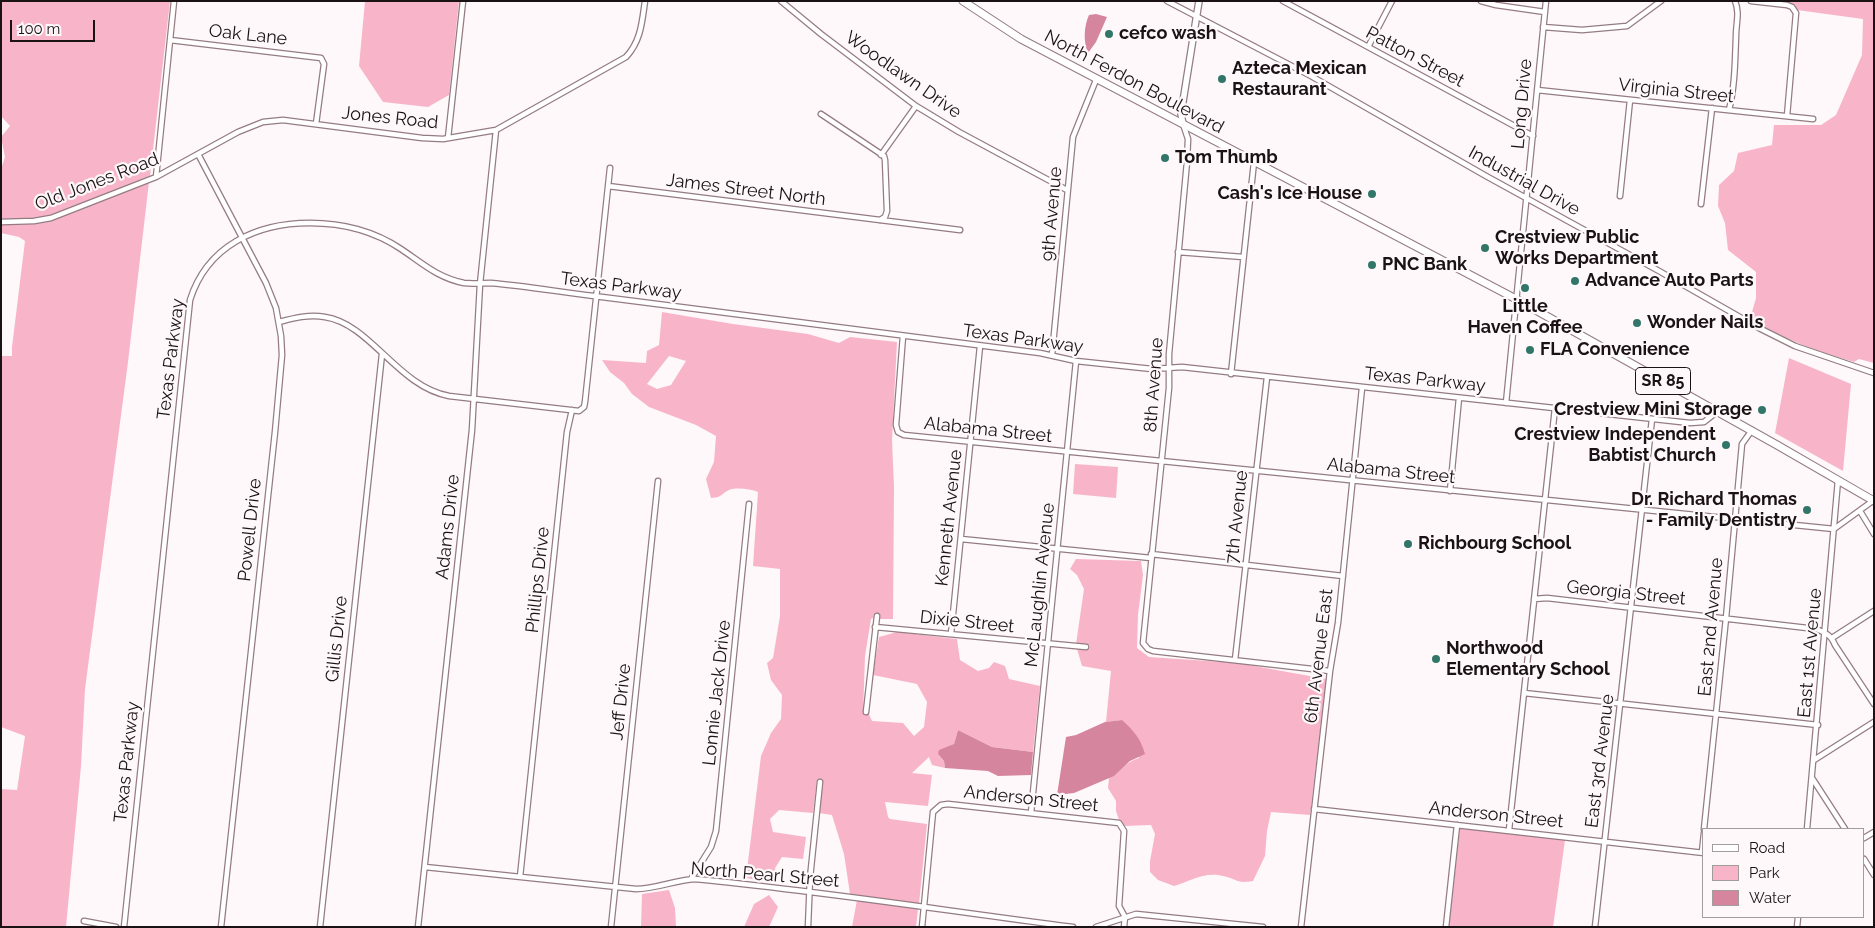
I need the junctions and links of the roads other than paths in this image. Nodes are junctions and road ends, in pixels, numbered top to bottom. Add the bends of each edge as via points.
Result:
1 (174, 1) edge
2 (463, 1) edge
3 (645, 1) edge
4 (782, 1) edge
5 (962, 1) edge
6 (1167, 1) edge
7 (1199, 1) edge
8 (1283, 1) edge
9 (1392, 1) edge
10 (1481, 1) edge
11 (1546, 1) edge
12 (1661, 1) edge
13 (1735, 1) edge
14 (1751, 1) edge
15 (1545, 12) junction
16 (1196, 17) junction
17 (1543, 27) junction
18 (170, 40) junction
19 (1368, 47) junction
20 (1096, 80) junction
21 (1537, 90) junction
22 (1630, 100) junction
23 (916, 106) junction
24 (1712, 108) junction
25 (1729, 110) junction
26 (820, 114) dead end
27 (1787, 116) junction
28 (1813, 119) dead end
29 (316, 124) junction
30 (1183, 124) junction
31 (496, 130) junction
32 (1533, 136) junction
33 (448, 138) junction
34 (198, 154) junction
35 (881, 155) junction
36 (1254, 162) junction
37 (610, 168) dead end
38 (156, 176) junction
39 (608, 186) junction
40 (1067, 190) junction
41 (1620, 196) dead end
42 (1527, 198) junction
43 (1702, 204) dead end
44 (880, 220) junction
45 (1, 222) edge
46 (960, 230) dead end
47 (242, 238) junction
48 (1178, 252) junction
49 (1243, 257) junction
50 (480, 284) junction
51 (597, 297) junction
52 (1516, 300) junction
53 (279, 322) junction
54 (903, 336) junction
55 (980, 346) junction
56 (382, 354) junction
57 (1052, 355) junction
58 (1076, 361) junction
59 (1169, 367) junction
60 (1874, 373) edge
61 (1231, 374) junction
62 (1267, 377) junction
63 (1362, 388) junction
64 (1460, 398) junction
65 (474, 399) junction
66 (1506, 403) junction
67 (1555, 408) junction
68 (572, 410) junction
69 (1718, 412) junction
70 (1652, 419) junction
71 (1752, 430) junction
72 (970, 442) junction
73 (1067, 452) junction
74 (1161, 462) junction
75 (1256, 471) junction
76 (1838, 480) junction
77 (658, 481) dead end
78 (1353, 481) junction
79 (1450, 491) junction
80 (1543, 500) junction
81 (1873, 501) edge
82 (749, 504) dead end
83 (1641, 510) junction
84 (1860, 511) junction
85 (1734, 519) junction
86 (1834, 529) junction
87 (1874, 534) edge
88 (961, 539) junction
89 (1058, 548) junction
90 (1151, 556) junction
91 (1246, 565) junction
92 (1343, 576) junction
93 (1534, 599) junction
94 (1630, 607) junction
95 (1874, 611) edge
96 (877, 616) dead end
97 (1726, 618) junction
98 (875, 627) junction
99 (1826, 633) junction
100 (952, 634) junction
101 (1832, 638) junction
102 (1048, 644) junction
103 (1086, 647) dead end
104 (1235, 660) junction
105 (1330, 671) junction
106 (1524, 693) junction
107 (1620, 703) junction
108 (1874, 704) edge
109 (866, 712) dead end
110 (1716, 714) junction
111 (1874, 722) edge
112 (1818, 725) junction
113 (1814, 760) junction
114 (1812, 778) junction
115 (820, 782) dead end
116 (1314, 808) junction
117 (1031, 813) junction
118 (1457, 825) junction
119 (1704, 828) edge
120 (1807, 828) edge
121 (1844, 828) edge
122 (1509, 830) junction
123 (1604, 841) junction
124 (1702, 852) edge
125 (1865, 861) edge
126 (425, 867) junction
127 (1874, 875) edge
128 (520, 876) junction
129 (691, 879) junction
130 (616, 887) junction
131 (810, 892) junction
132 (924, 908) junction
133 (1125, 917) junction
134 (84, 921) dead end
135 (116, 927) edge
136 (124, 927) edge
137 (221, 927) edge
138 (320, 927) edge
139 (418, 927) edge
140 (611, 927) edge
141 (808, 927) edge
142 (922, 927) edge
143 (1073, 927) edge
144 (1096, 927) edge
145 (1124, 927) edge
146 (1262, 927) edge
147 (1301, 927) edge
148 (1446, 927) edge
149 (1595, 927) edge

1 - 18 street
2 - 33 street
3 - 31 street, Jones Road via 639,37 626,57
4 - 23 street, Woodlawn Drive
5 - 20 main road, North Ferdon Boulevard / SR 85 via 1020,39
6 - 16 street, Industrial Drive
7 - 16 street
8 - 19 street, Patton Street
9 - 19 street
10 - 15 street
11 - 15 street, Long Drive
12 - 17 street via 1628,26 1582,30
13 - 25 street via 1738,12 1736,56
14 - 27 street via 1787,5 1796,13
15 - 17 street, Long Drive
16 - 30 street via 1181,114
16 - 42 street, Industrial Drive via 1311,76
17 - 21 street, Long Drive
18 - 29 street, Oak Lane via 318,56 324,64
18 - 38 street
19 - 32 street, Patton Street
20 - 30 main road, North Ferdon Boulevard / SR 85
20 - 40 street, 9th Avenue via 1075,130
21 - 22 street, Virginia Street
21 - 32 street, Long Drive
22 - 24 street, Virginia Street
22 - 41 street
23 - 35 street
23 - 40 street, Woodlawn Drive
24 - 25 street, Virginia Street
24 - 43 street
25 - 27 street, Virginia Street
26 - 35 street
27 - 28 street, Virginia Street
29 - 33 street, Jones Road via 422,138
29 - 34 street, Jones Road via 283,120 263,122
30 - 36 main road, North Ferdon Boulevard / SR 85
30 - 48 street, 8th Avenue via 1188,139
31 - 33 street, Jones Road
31 - 50 street, Adams Drive
32 - 42 street, Long Drive
34 - 38 street, Old Jones Road
34 - 47 street, Powell Drive
35 - 44 street via 885,160 887,211
36 - 49 street
36 - 52 main road, North Ferdon Boulevard / SR 85
37 - 39 street
38 - 45 street, Old Jones Road via 52,218 34,222
39 - 44 street, James Street North
39 - 51 street
40 - 57 street, 9th Avenue
42 - 52 street, Long Drive
42 - 60 street, Industrial Drive via 1794,346
44 - 46 street, James Street North
47 - 50 street, Texas Parkway via 284,225 326,223 349,227 382,238 447,279
47 - 53 street, Powell Drive via 266,283
47 - 136 street, Texas Parkway via 211,260 199,278 189,306
48 - 49 street
48 - 59 street, 8th Avenue
49 - 61 street
50 - 51 street, Texas Parkway
50 - 65 street, Adams Drive
51 - 54 street, Texas Parkway
51 - 68 street, Phillips Drive via 585,402 580,410
52 - 66 street, Long Drive
52 - 69 main road, North Ferdon Boulevard / SR 85
53 - 56 street via 306,316 338,320
53 - 137 street, Powell Drive via 282,355 275,432
54 - 55 street, Texas Parkway
54 - 72 street, Alabama Street via 898,432
55 - 57 street, Texas Parkway
55 - 72 street, Kenneth Avenue
56 - 65 street via 429,390
56 - 138 street, Gillis Drive
57 - 58 street, Texas Parkway
58 - 59 street, Texas Parkway via 1152,369
58 - 73 street, McLaughlin Avenue
59 - 61 street, Texas Parkway
59 - 74 street, 8th Avenue
61 - 62 street, Texas Parkway
62 - 63 street, Texas Parkway
62 - 75 street, 7th Avenue
63 - 64 street, Texas Parkway
63 - 78 street, 6th Avenue East
64 - 66 street, Texas Parkway
64 - 79 street
65 - 68 street
65 - 126 street, Adams Drive
66 - 67 street, Texas Parkway
67 - 70 street, Texas Parkway
67 - 80 street
68 - 128 street, Phillips Drive via 567,432
69 - 70 street, Texas Parkway via 1697,423
69 - 71 main road, North Ferdon Boulevard / SR 85
70 - 83 street, East 3rd Avenue
71 - 76 main road, North Ferdon Boulevard / SR 85
71 - 85 street, East 2nd Avenue via 1742,444
72 - 73 street, Alabama Street
72 - 88 street, Kenneth Avenue
73 - 74 street, Alabama Street
73 - 89 street, McLaughlin Avenue
74 - 75 street, Alabama Street
74 - 90 street, 8th Avenue
75 - 78 street, Alabama Street
75 - 91 street, 7th Avenue
76 - 81 main road, North Ferdon Boulevard / SR 85
76 - 86 street, East 1st Avenue
77 - 130 street, Jeff Drive
78 - 79 street, Alabama Street
78 - 92 street, 6th Avenue East
79 - 80 street, Alabama Street
80 - 83 street, Alabama Street
80 - 93 street
81 - 84 street
82 - 129 street, Lonnie Jack Drive via 716,831 711,847
83 - 85 street, Alabama Street
83 - 94 street, East 3rd Avenue
84 - 86 street
84 - 87 street
85 - 86 street, Alabama Street
85 - 97 street, East 2nd Avenue
86 - 99 street, East 1st Avenue
88 - 89 street
88 - 100 street, Kenneth Avenue
89 - 90 street
89 - 102 street, McLaughlin Avenue
90 - 91 street
90 - 104 street, 8th Avenue via 1143,643 1146,647 1153,651
91 - 92 street
91 - 104 street, 7th Avenue
92 - 105 street, 6th Avenue East
93 - 94 street, Georgia Street
93 - 106 street
94 - 97 street, Georgia Street
94 - 107 street, East 3rd Avenue
95 - 101 street
96 - 98 street
97 - 99 street, Georgia Street
97 - 110 street, East 2nd Avenue
98 - 100 street, Dixie Street
98 - 109 street
99 - 101 street, Georgia Street
99 - 112 street, East 1st Avenue
100 - 102 street, Dixie Street
101 - 108 street, Georgia Street
102 - 103 street, Dixie Street
102 - 117 street, McLaughlin Avenue
104 - 105 street
105 - 116 street, 6th Avenue East
106 - 107 street
106 - 122 street
107 - 110 street
107 - 123 street, East 3rd Avenue
110 - 112 street
110 - 119 street, East 2nd Avenue
111 - 113 street
112 - 113 street, East 1st Avenue
113 - 114 street, East 1st Avenue
114 - 120 street, East 1st Avenue
114 - 121 street
115 - 131 street
116 - 118 street, Anderson Street
116 - 147 street, 6th Avenue East
117 - 132 street, Anderson Street via 948,804 937,807
117 - 133 street, Anderson Street via 1115,821 1121,825 1124,836 1119,906
118 - 122 street, Anderson Street
118 - 148 street
122 - 123 street, Anderson Street
123 - 124 street, Anderson Street
123 - 149 street, East 3rd Avenue
125 - 127 street
126 - 128 street, North Pearl Street
126 - 139 street, Adams Drive
128 - 130 street, North Pearl Street
129 - 130 street, North Pearl Street via 643,889
129 - 131 street, North Pearl Street
130 - 140 street, Jeff Drive
131 - 132 street, North Pearl Street
131 - 141 street
132 - 142 street
132 - 143 street, North Pearl Street
133 - 144 street
133 - 145 street
133 - 146 street via 1136,914
134 - 135 street

